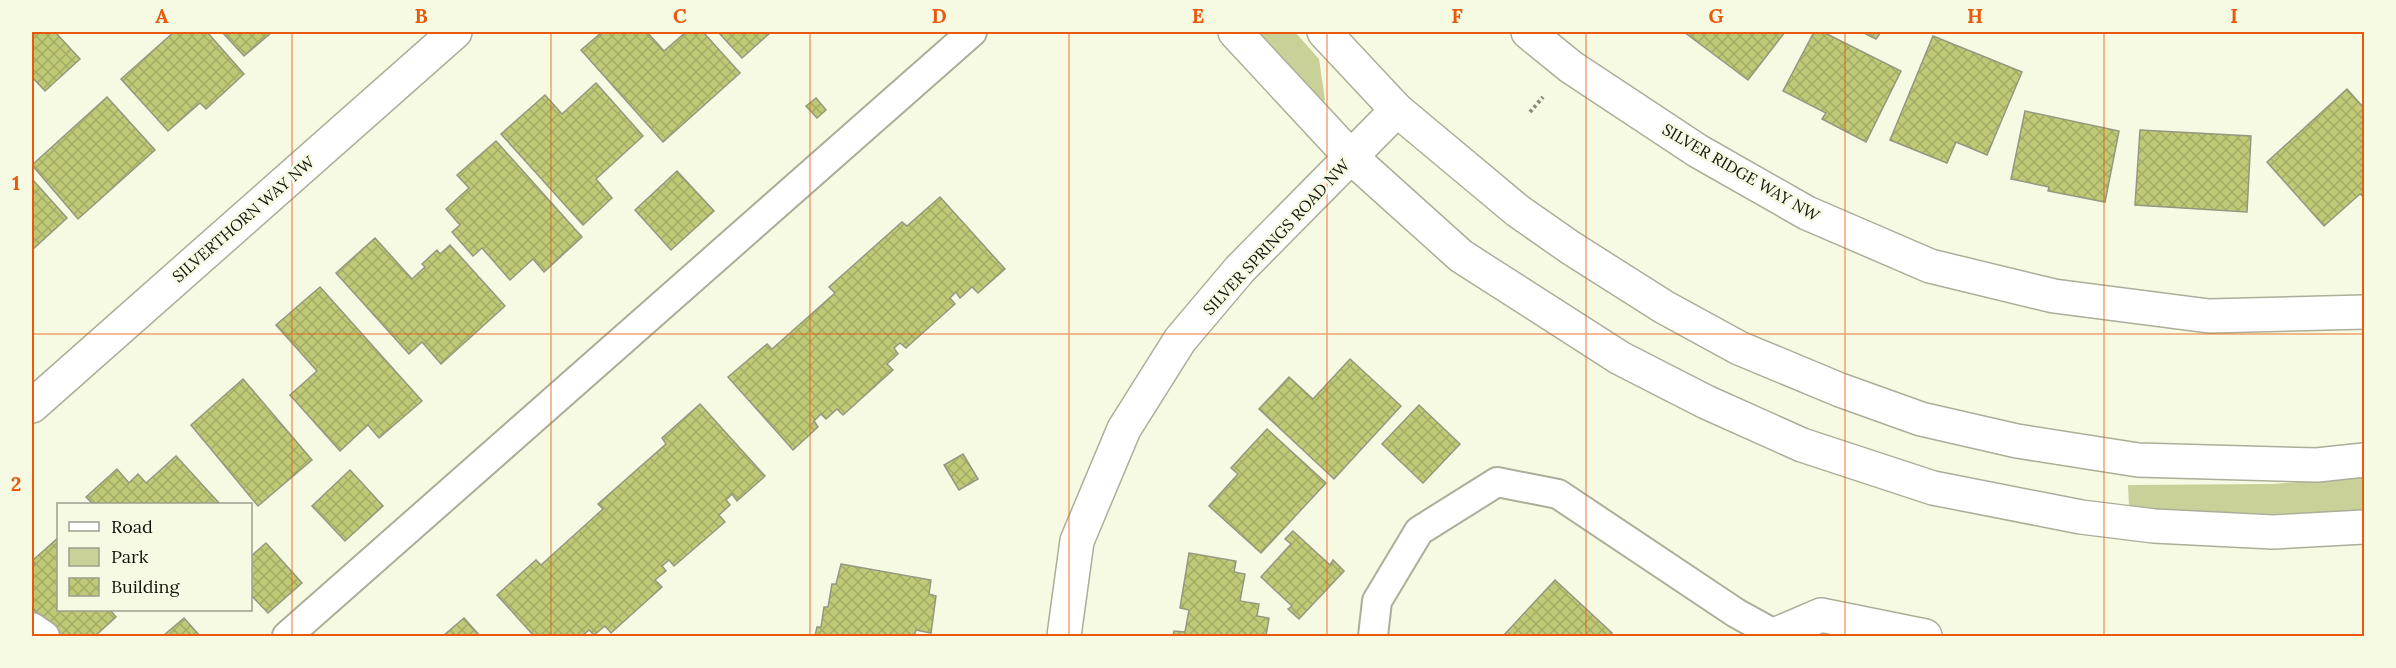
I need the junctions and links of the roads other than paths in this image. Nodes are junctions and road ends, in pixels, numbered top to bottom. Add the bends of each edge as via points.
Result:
1 (455, 32) edge
2 (972, 32) edge
3 (1235, 32) edge
4 (1324, 32) edge
5 (1528, 32) edge
6 (1397, 110) junction
7 (1351, 157) junction
8 (2364, 312) edge
9 (32, 406) edge
10 (2364, 460) edge
11 (2364, 527) edge
12 (32, 627) edge
13 (1773, 635) edge
14 (45, 636) edge
15 (287, 636) edge
16 (1064, 636) edge
17 (1373, 636) edge
18 (1925, 636) edge

1 - 9 street, SILVERTHORN WAY NW
2 - 15 lane
3 - 7 street
4 - 6 street
5 - 8 street, SILVER RIDGE WAY NW via 1571,67 1698,151 1807,213 1930,266 2054,296 2209,316
6 - 7 street, SILVER SPRINGS ROAD NW
6 - 10 street via 1518,211 1654,302 1739,348 1840,390 1932,421 2017,441 2138,459 2317,465
7 - 11 street via 1461,256 1610,352 1706,402 1802,445 1933,488 2081,517 2154,526 2273,532
7 - 16 street, SILVER SPRINGS ROAD NW via 1240,270 1188,331 1124,429 1077,541
12 - 14 lane
13 - 17 lane via 1558,494 1497,482 1419,531 1377,601
13 - 18 street via 1821,615

